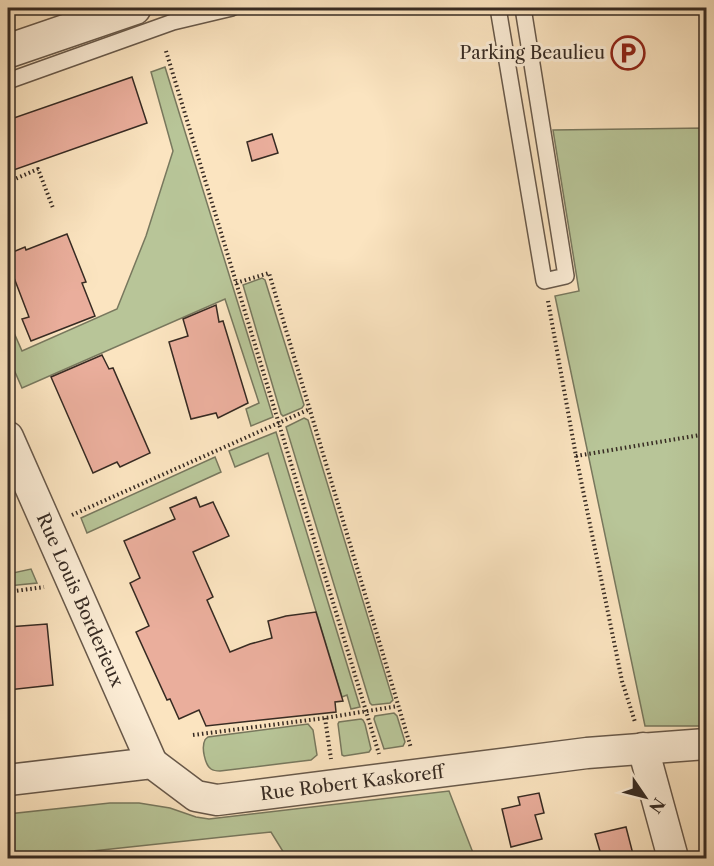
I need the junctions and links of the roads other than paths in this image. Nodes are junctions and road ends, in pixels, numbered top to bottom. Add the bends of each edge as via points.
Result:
1 (74, 8) edge
2 (134, 8) edge
3 (232, 8) edge
4 (498, 8) edge
5 (523, 8) edge
6 (8, 29) edge
7 (8, 51) edge
8 (8, 81) edge
9 (8, 438) edge
10 (706, 744) edge
11 (643, 748) junction
12 (152, 763) junction
13 (8, 780) edge
14 (673, 858) edge

1 - 6 street
2 - 7 street
3 - 8 lane via 173,22
4 - 5 lane via 544,281 566,276
9 - 12 street, Rue Louis Borderieux
10 - 11 street, Rue Robert Kaskoreff
11 - 12 street, Rue Robert Kaskoreff via 217,800 196,796
11 - 14 street
12 - 13 street

